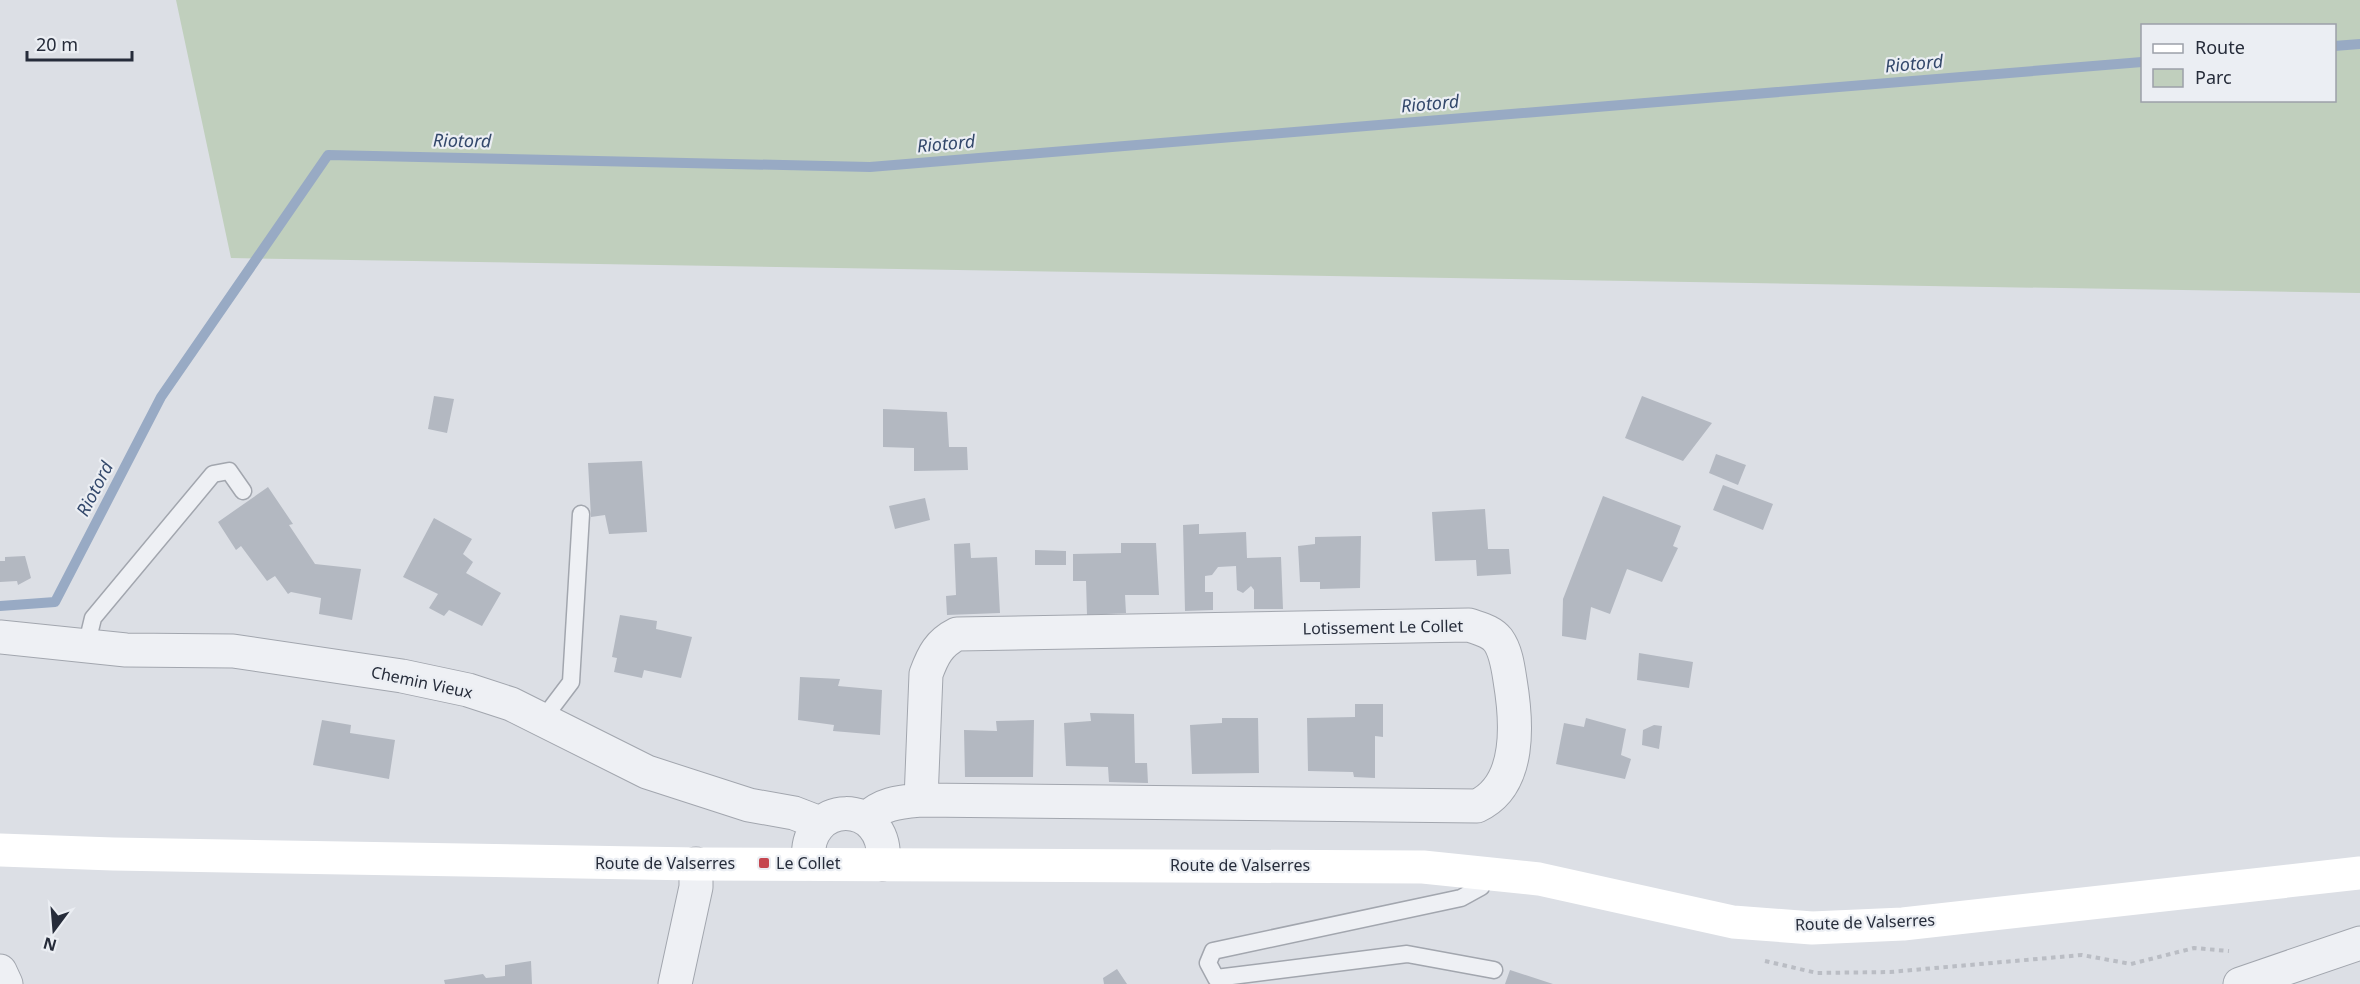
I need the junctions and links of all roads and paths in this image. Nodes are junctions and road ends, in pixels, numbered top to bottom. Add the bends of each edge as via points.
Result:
1 (243, 491) dead end
2 (581, 514) dead end
3 (0, 637) edge
4 (86, 647) junction
5 (543, 719) junction
6 (921, 800) junction
7 (866, 819) junction
8 (820, 823) junction
9 (0, 850) edge
10 (809, 863) junction
11 (696, 864) junction
12 (883, 864) junction
13 (1483, 872) junction
14 (2360, 873) edge
15 (2360, 943) edge
16 (1494, 970) dead end
17 (0, 971) edge
18 (6, 984) edge
19 (675, 984) edge
20 (2240, 984) edge

1 - 4 lane via 229,471 213,474 93,618
2 - 5 lane via 571,682
3 - 4 street, Chemin Vieux
4 - 5 street, Chemin Vieux via 233,651 293,658 468,690
5 - 8 street, Chemin Vieux via 647,772 749,806 794,813
6 - 6 street, Lotissement Le Collet via 1477,806 1491,799 1502,784 1513,751 1516,715 1506,658 1498,640 1469,625 957,634 943,642 926,674
6 - 7 street, Lotissement Le Collet via 895,802 876,809
7 - 8 street via 842,814
7 - 12 street via 882,838
8 - 10 street via 807,849
9 - 11 street, Route de Valserres
10 - 11 street, Route de Valserres
10 - 12 street, Route de Valserres
11 - 19 street via 696,887
12 - 13 street, Route de Valserres via 1353,865
13 - 14 street, Route de Valserres via 1539,879 1733,922 1812,928 1903,924
13 - 16 lane via 1480,887 1461,898 1250,941 1214,951 1208,963 1216,978 1407,954
15 - 20 street
17 - 18 street

